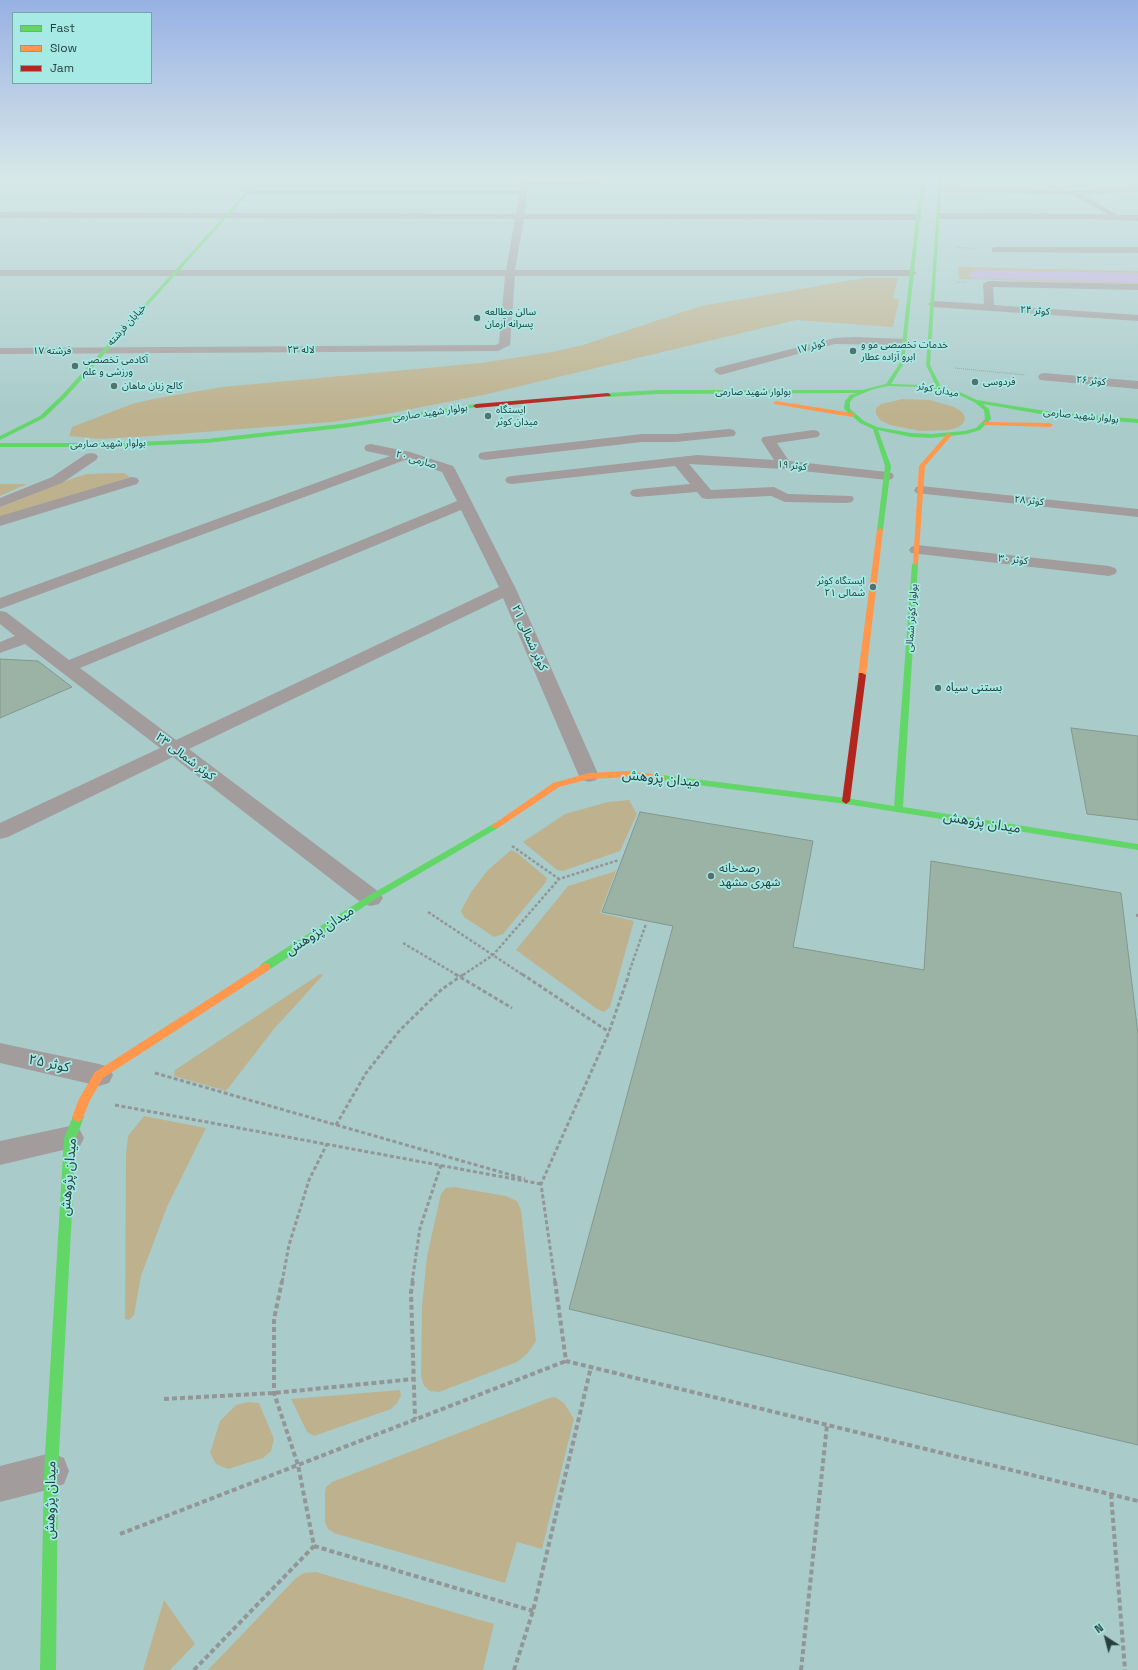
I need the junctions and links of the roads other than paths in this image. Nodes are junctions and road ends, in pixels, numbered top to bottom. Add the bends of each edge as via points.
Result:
1 (189, 257) edge
2 (513, 257) edge
3 (914, 257) edge
4 (935, 257) edge
5 (0, 273) edge
6 (173, 274) junction
7 (510, 274) junction
8 (912, 274) junction
9 (1138, 287) edge
10 (933, 304) junction
11 (989, 308) junction
12 (1138, 318) edge
13 (904, 342) junction
14 (0, 351) edge
15 (104, 351) junction
16 (720, 371) dead end
17 (1044, 377) road end
18 (888, 385) junction
19 (1138, 385) edge
20 (940, 388) junction
21 (860, 391) junction
22 (976, 401) junction
23 (766, 403) dead end
24 (852, 415) junction
25 (1138, 421) edge
26 (986, 423) junction
27 (42, 424) junction
28 (1061, 426) dead end
29 (875, 428) junction
30 (729, 433) dead end
31 (813, 434) dead end
32 (949, 436) junction
33 (0, 438) edge
34 (676, 438) junction
35 (0, 445) edge
36 (42, 445) junction
37 (371, 448) dead end
38 (404, 455) junction
39 (485, 456) dead end
40 (77, 457) dead end
41 (95, 457) joint
42 (697, 459) junction
43 (678, 461) junction
44 (784, 465) junction
45 (887, 476) junction
46 (512, 480) dead end
47 (132, 481) dead end
48 (700, 487) junction
49 (921, 490) junction
50 (637, 493) dead end
51 (847, 499) dead end
52 (0, 503) edge
53 (465, 503) junction
54 (1138, 513) edge
55 (0, 521) edge
56 (917, 550) junction
57 (1109, 571) dead end
58 (508, 589) junction
59 (0, 604) edge
60 (0, 616) edge
61 (27, 637) junction
62 (0, 648) edge
63 (67, 667) junction
64 (174, 749) junction
65 (589, 776) junction
66 (846, 801) junction
67 (898, 810) junction
68 (0, 832) edge
69 (1138, 847) edge
70 (371, 898) junction
71 (0, 1053) edge
72 (108, 1068) junction
73 (70, 1138) junction
74 (0, 1153) edge
75 (51, 1470) junction
76 (0, 1484) edge
77 (48, 1670) edge

1 - 6 street, خیابان فرشته
2 - 7 street
3 - 8 street
4 - 10 street
5 - 6 street
6 - 7 street
6 - 15 street, خیابان فرشته
7 - 8 street
7 - 15 street, لاله ۲۳ via 504,345 498,348
8 - 13 street
9 - 11 street via 988,284
10 - 11 street, کوثر ۲۴
10 - 20 street via 928,365
11 - 12 street, کوثر ۲۴
13 - 16 street, کوثر ۱۷ via 835,341
13 - 18 street via 902,363
14 - 15 street, فرشته ۱۷
15 - 27 street, خیابان فرشته
17 - 19 street, کوثر ۲۶
18 - 20 street, میدان کوثر
18 - 21 street, میدان کوثر
20 - 22 street, میدان کوثر
21 - 24 street via 847,402 847,409
21 - 36 street, بولوار شهید صارمی via 664,392 606,395 486,405 350,425 206,441
22 - 25 street, بولوار شهید صارمی via 1052,414
22 - 26 street, میدان کوثر via 986,409
23 - 24 street, بولوار شهید صارمی via 782,403
24 - 29 street
26 - 28 street, بولوار شهید صارمی
26 - 32 street via 978,429
27 - 33 street, خیابان فرشته
27 - 36 street
29 - 32 street via 911,435
29 - 45 street via 888,466
30 - 34 street
31 - 44 street via 768,440
32 - 49 street, بولوار کوثر شمالی via 922,466
34 - 39 street via 642,438
34 - 42 street
35 - 36 street, بولوار شهید صارمی
37 - 38 street, صارمی ۲۰
38 - 53 street, صارمی ۲۰ via 448,469
38 - 59 street
40 - 41 street, بولوار شهید صارمی
41 - 52 street via 57,480
42 - 43 street, کوثر ۱۹
42 - 44 street, کوثر ۱۹
43 - 46 street, کوثر ۱۹
43 - 48 street
44 - 45 street, کوثر ۱۹
45 - 66 street
47 - 55 street
48 - 50 street
48 - 51 street via 707,496 774,491 785,498
49 - 54 street, کوثر ۲۸
49 - 56 street, بولوار کوثر شمالی
53 - 58 street, کوثر شمالی ۲۱
53 - 63 street
56 - 57 street, کوثر ۳۰
56 - 67 street, بولوار کوثر شمالی
58 - 64 street
58 - 65 street, کوثر شمالی ۲۱
60 - 61 street, کوثر شمالی ۲۳
61 - 62 street
61 - 63 street, کوثر شمالی ۲۳
63 - 64 street, کوثر شمالی ۲۳
64 - 68 street
64 - 70 street, کوثر شمالی ۲۳
65 - 66 street, میدان پژوهش via 627,774
65 - 70 street, میدان پژوهش via 556,785 488,830
66 - 67 street, میدان پژوهش
67 - 69 street, میدان پژوهش
70 - 72 street, میدان پژوهش
71 - 72 street, کوثر ۲۵
72 - 73 street, میدان پژوهش via 85,1099
73 - 74 street
73 - 75 street, میدان پژوهش
75 - 76 street
75 - 77 street, میدان پژوهش

